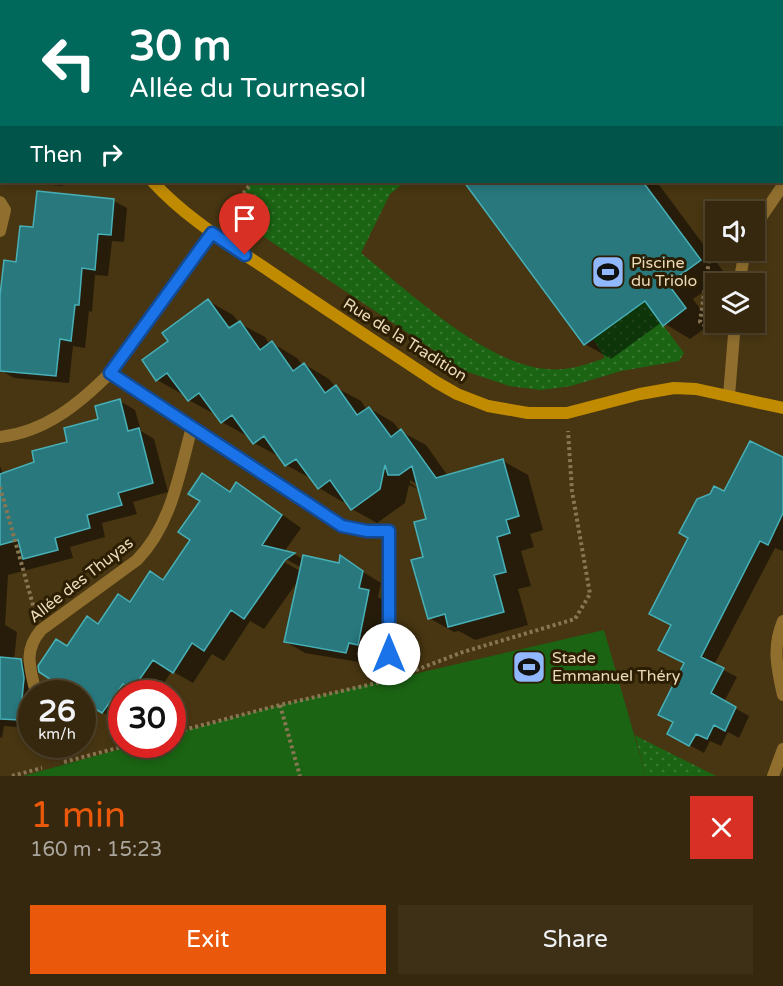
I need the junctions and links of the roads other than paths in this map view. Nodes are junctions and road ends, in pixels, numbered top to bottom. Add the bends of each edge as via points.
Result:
1 (154, 183) edge
2 (783, 185) edge
3 (0, 202) edge
4 (765, 212) edge
5 (0, 231) edge
6 (212, 233) junction
7 (734, 333) edge
8 (110, 373) junction
9 (729, 396) junction
10 (783, 408) edge
11 (192, 428) junction
12 (0, 437) edge
13 (783, 621) edge
14 (389, 654) dead end
15 (34, 680) edge
16 (783, 695) edge
17 (783, 748) edge
18 (773, 776) edge

1 - 6 street, Rue de la Tradition
2 - 4 street
3 - 5 street via 5,210
6 - 8 street
6 - 9 street, Rue de la Tradition via 457,394 488,406 538,414 567,412 674,388
7 - 9 street
8 - 11 street
8 - 12 street via 50,422 19,435
9 - 10 street, Rue de la Tradition
11 - 14 street via 342,526 389,531
11 - 15 street, Allée des Thuyas via 170,507 158,534 138,560 41,630 29,655
13 - 16 street via 776,647
17 - 18 street

